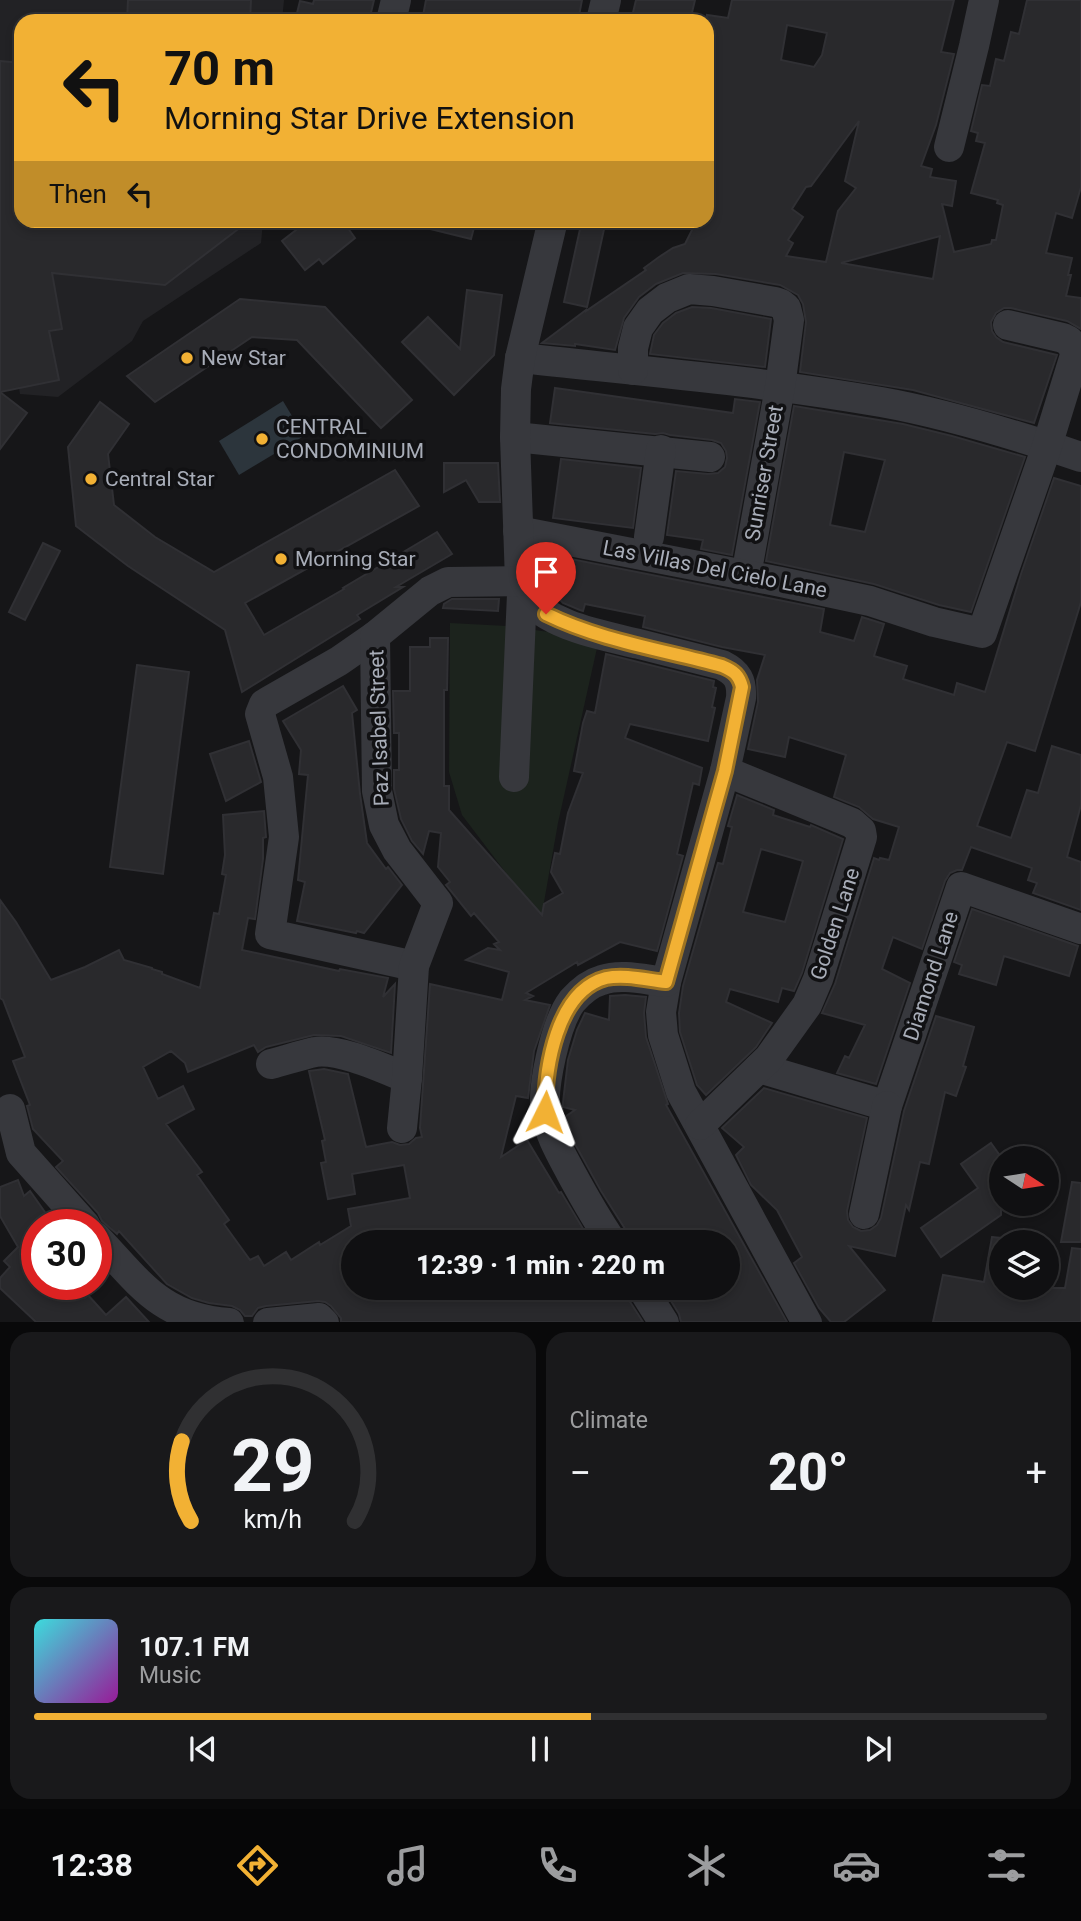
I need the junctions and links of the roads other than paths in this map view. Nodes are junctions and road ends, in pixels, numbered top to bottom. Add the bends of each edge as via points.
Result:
1 (984, 0) edge
2 (949, 147) dead end
3 (551, 228) edge
4 (1008, 325) dead end
5 (520, 358) junction
6 (633, 370) junction
7 (780, 387) junction
8 (515, 437) junction
9 (1047, 446) junction
10 (661, 450) junction
11 (710, 457) dead end
12 (1081, 457) edge
13 (518, 531) junction
14 (649, 537) dead end
15 (749, 559) dead end
16 (521, 588) junction
17 (375, 636) junction
18 (725, 771) junction
19 (514, 777) dead end
20 (1081, 929) edge
21 (414, 966) junction
22 (666, 982) junction
23 (271, 1064) dead end
24 (759, 1069) junction
25 (407, 1078) junction
26 (887, 1106) junction
27 (10, 1110) dead end
28 (700, 1125) junction
29 (402, 1128) dead end
30 (71, 1209) edge
31 (864, 1214) dead end
32 (604, 1230) edge
33 (112, 1254) edge
34 (650, 1300) edge
35 (229, 1322) edge
36 (268, 1322) edge
37 (324, 1322) edge
38 (664, 1322) edge
39 (807, 1322) edge

1 - 2 street
3 - 5 street
4 - 9 street via 1063,338 1076,352
5 - 6 street, Sunriser Street
5 - 8 street
6 - 7 street, Sunriser Street
6 - 7 street, Sunriser Street via 638,328 650,312 689,289 713,291 786,308 789,320
7 - 9 street, Sunriser Street via 881,402
7 - 15 street, Sunriser Street
8 - 10 street
8 - 13 street
9 - 12 street, Sunriser Street
9 - 13 street, Las Villas Del Cielo Lane via 982,633 870,601
10 - 11 street
10 - 14 street
13 - 16 street
16 - 17 street, Paz Isabel Street via 448,582
16 - 18 street via 531,604 568,625 732,670 742,687
16 - 19 street
17 - 21 street, Paz Isabel Street via 377,791 384,825 397,850 438,903
17 - 21 street via 261,709 278,778 284,837 271,934
18 - 22 street
18 - 24 street, Golden Lane via 852,822 862,837 807,1005
20 - 26 street, Diamond Lane via 961,887
21 - 25 street, Paz Isabel Street
22 - 28 street via 663,1035 681,1092
22 - 32 street via 610,977 587,988 571,1003 550,1061 545,1112 554,1141
23 - 25 street via 332,1052
24 - 26 street
24 - 28 street, Golden Lane
25 - 29 street, Paz Isabel Street
26 - 31 street, Diamond Lane
27 - 30 street via 21,1153
28 - 39 street
33 - 35 street via 154,1297 177,1311
34 - 38 street
36 - 37 street via 319,1318

